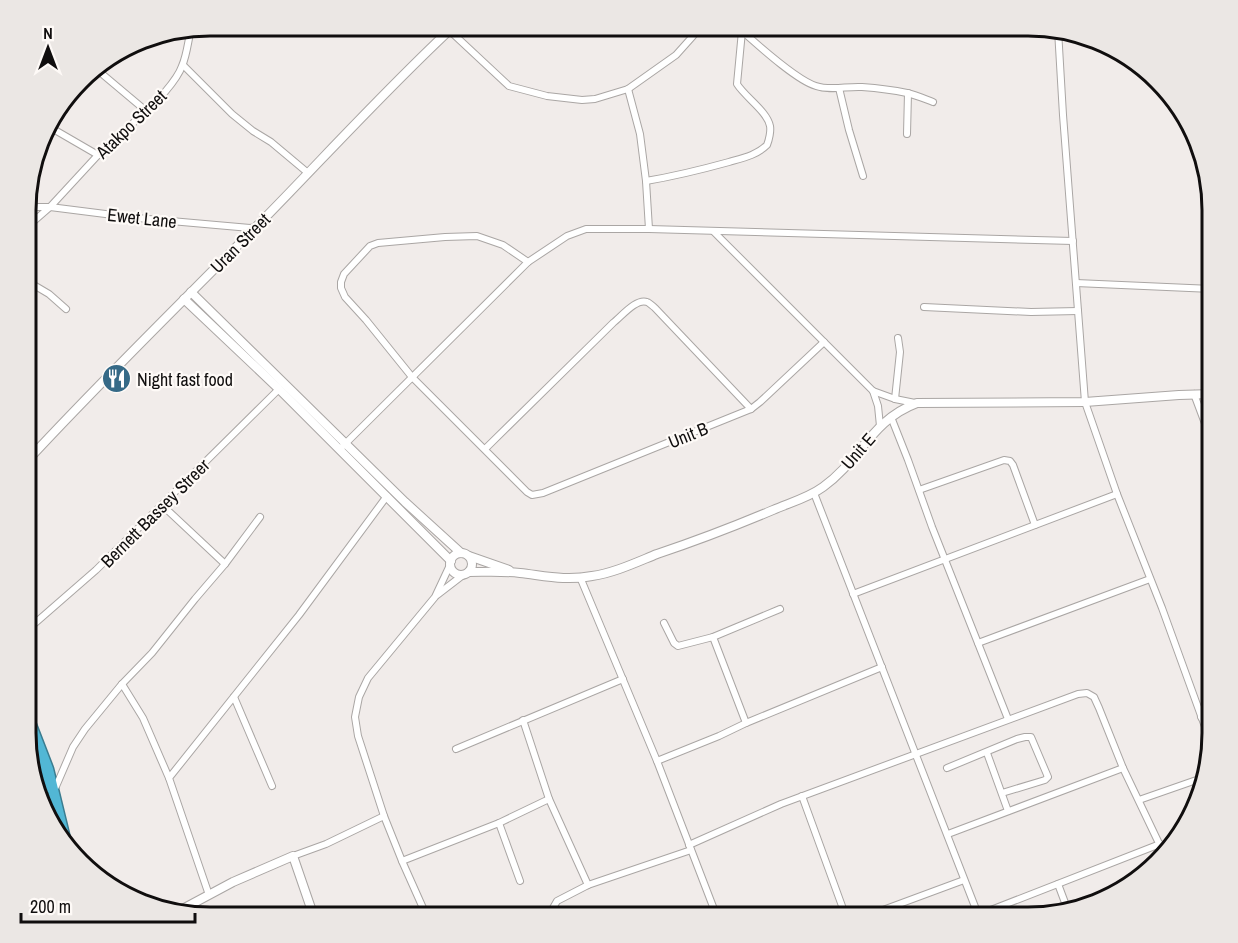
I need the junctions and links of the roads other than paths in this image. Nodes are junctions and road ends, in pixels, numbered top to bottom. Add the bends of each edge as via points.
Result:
1 (443, 36) edge
2 (459, 36) edge
3 (693, 36) edge
4 (741, 36) edge
5 (750, 36) edge
6 (189, 37) edge
7 (1059, 39) edge
8 (183, 65) junction
9 (102, 74) edge
10 (839, 88) junction
11 (628, 89) junction
12 (908, 93) junction
13 (933, 102) dead end
14 (146, 110) junction
15 (56, 130) edge
16 (907, 134) dead end
17 (98, 155) junction
18 (308, 173) junction
19 (863, 176) dead end
20 (646, 181) junction
21 (36, 207) edge
22 (50, 207) junction
23 (36, 219) edge
24 (256, 226) junction
25 (649, 230) junction
26 (713, 232) junction
27 (1074, 242) junction
28 (528, 262) junction
29 (1076, 282) junction
30 (36, 286) edge
31 (1202, 288) edge
32 (191, 292) junction
33 (184, 299) junction
34 (924, 307) dead end
35 (66, 309) dead end
36 (1078, 311) junction
37 (898, 338) dead end
38 (824, 342) junction
39 (412, 377) junction
40 (279, 389) junction
41 (873, 391) junction
42 (1194, 394) junction
43 (1202, 394) edge
44 (895, 399) junction
45 (1085, 402) junction
46 (917, 404) junction
47 (751, 408) junction
48 (1202, 415) edge
49 (891, 417) junction
50 (880, 426) junction
51 (343, 446) junction
52 (485, 449) junction
53 (36, 452) edge
54 (919, 490) junction
55 (814, 493) junction
56 (1117, 494) junction
57 (387, 496) junction
58 (162, 505) junction
59 (260, 517) dead end
60 (1035, 525) junction
61 (465, 555) junction
62 (945, 560) junction
63 (450, 563) junction
64 (225, 564) junction
65 (518, 573) junction
66 (466, 574) junction
67 (580, 578) junction
68 (1150, 579) junction
69 (854, 594) junction
70 (435, 597) junction
71 (780, 609) dead end
72 (36, 623) edge
73 (664, 623) dead end
74 (713, 637) junction
75 (978, 644) junction
76 (882, 667) junction
77 (623, 680) junction
78 (122, 684) junction
79 (234, 697) junction
80 (1201, 717) edge
81 (1008, 719) junction
82 (523, 720) junction
83 (746, 723) junction
84 (36, 736) edge
85 (456, 749) dead end
86 (916, 753) junction
87 (987, 753) junction
88 (657, 761) junction
89 (39, 768) edge
90 (947, 768) dead end
91 (1123, 768) junction
92 (169, 778) junction
93 (1195, 780) edge
94 (44, 785) edge
95 (272, 786) dead end
96 (54, 792) junction
97 (1002, 793) junction
98 (802, 796) junction
99 (549, 799) junction
100 (1139, 800) junction
101 (1008, 811) junction
102 (384, 816) junction
103 (61, 823) edge
104 (499, 823) junction
105 (948, 834) junction
106 (1160, 844) joint
107 (690, 848) junction
108 (293, 856) junction
109 (402, 861) junction
110 (964, 880) junction
111 (520, 881) dead end
112 (1058, 884) junction
113 (588, 885) junction
114 (209, 895) junction
115 (1065, 903) edge
116 (188, 906) edge
117 (311, 907) edge
118 (423, 907) edge
119 (554, 907) edge
120 (713, 907) edge
121 (842, 907) edge
122 (891, 907) edge
123 (975, 907) edge
124 (1001, 907) edge

1 - 18 street, Uran Street
2 - 11 street via 515,89 582,100
3 - 11 street via 676,55
4 - 20 street via 737,84 771,126 767,145 755,154 686,175
5 - 10 street via 805,81 817,87
6 - 8 street, Atakpo Street
7 - 27 street
8 - 14 street, Atakpo Street via 168,89
8 - 18 street via 232,114
9 - 14 street
10 - 12 street
10 - 19 street
11 - 20 street via 640,134
12 - 13 street
12 - 16 street
14 - 17 street, Atakpo Street
15 - 17 street
17 - 22 street, Atakpo Street
18 - 24 street, Uran Street
20 - 25 street
21 - 22 street, Ewet Lane
22 - 23 street, Atakpo Street
22 - 24 street, Ewet Lane
24 - 32 street, Uran Street
25 - 26 street
25 - 28 street via 586,229 567,236
26 - 27 street
26 - 38 street
27 - 29 street
28 - 39 street
28 - 39 street via 503,245 477,236 370,246 344,274 341,288
29 - 31 street
29 - 36 street
30 - 35 street
32 - 33 street, Uran Street
32 - 51 street
33 - 40 street
33 - 53 street, Uran Street
34 - 36 street
36 - 45 street
37 - 44 street
38 - 41 street
38 - 47 street, Unit B
39 - 51 street
39 - 52 street
40 - 51 street
40 - 58 street, Bernett Bassey Streer
41 - 44 street
41 - 50 street
42 - 43 street, Unit E
42 - 45 street, Unit E
42 - 48 street
44 - 46 street
45 - 46 street, Unit E
45 - 56 street
46 - 49 street, Unit E
47 - 52 street, Unit B via 543,494 527,492
47 - 52 street via 655,308 641,302 613,323
49 - 50 street, Unit E
49 - 54 street
50 - 55 street, Unit E via 833,480
51 - 57 street
51 - 61 street
54 - 60 street via 1010,461
54 - 62 street
55 - 67 street, Unit E via 675,548
55 - 69 street
56 - 60 street
56 - 68 street
57 - 63 street
57 - 79 street
58 - 64 street
58 - 72 street, Bernett Bassey Streer
59 - 64 street
60 - 62 street
61 - 63 street via 454,555
61 - 65 street
61 - 66 street via 472,564
62 - 69 street
62 - 75 street
63 - 66 street via 457,575
63 - 70 street
64 - 78 street
65 - 66 street
65 - 67 street, Unit E
66 - 70 street
67 - 77 street
68 - 75 street
68 - 80 street
69 - 76 street
70 - 102 street via 368,678 359,696 355,717 358,736
71 - 74 street
73 - 74 street via 678,646
74 - 83 street
75 - 81 street
76 - 83 street
76 - 86 street
77 - 82 street
77 - 88 street
78 - 92 street via 143,718
78 - 96 street via 73,747
79 - 92 street
79 - 95 street
81 - 86 street
81 - 91 street via 1087,693 1100,708
82 - 85 street
82 - 99 street
83 - 88 street
84 - 96 highway
86 - 98 street
86 - 105 street
87 - 90 street
87 - 97 street
87 - 97 street via 1031,737 1048,777
88 - 107 street
89 - 94 highway
91 - 100 street
91 - 101 street
92 - 114 street
93 - 100 street
96 - 103 highway
97 - 101 street
98 - 107 street
98 - 121 street
99 - 104 street
99 - 113 street
100 - 106 street
101 - 105 street
102 - 108 street
102 - 109 street
104 - 109 street
104 - 111 street
105 - 110 street
106 - 112 street
107 - 113 street
107 - 120 street
108 - 114 street
108 - 117 street
109 - 118 street
110 - 122 street
110 - 123 street
112 - 115 street
112 - 124 street
113 - 119 street via 557,901
114 - 116 street

